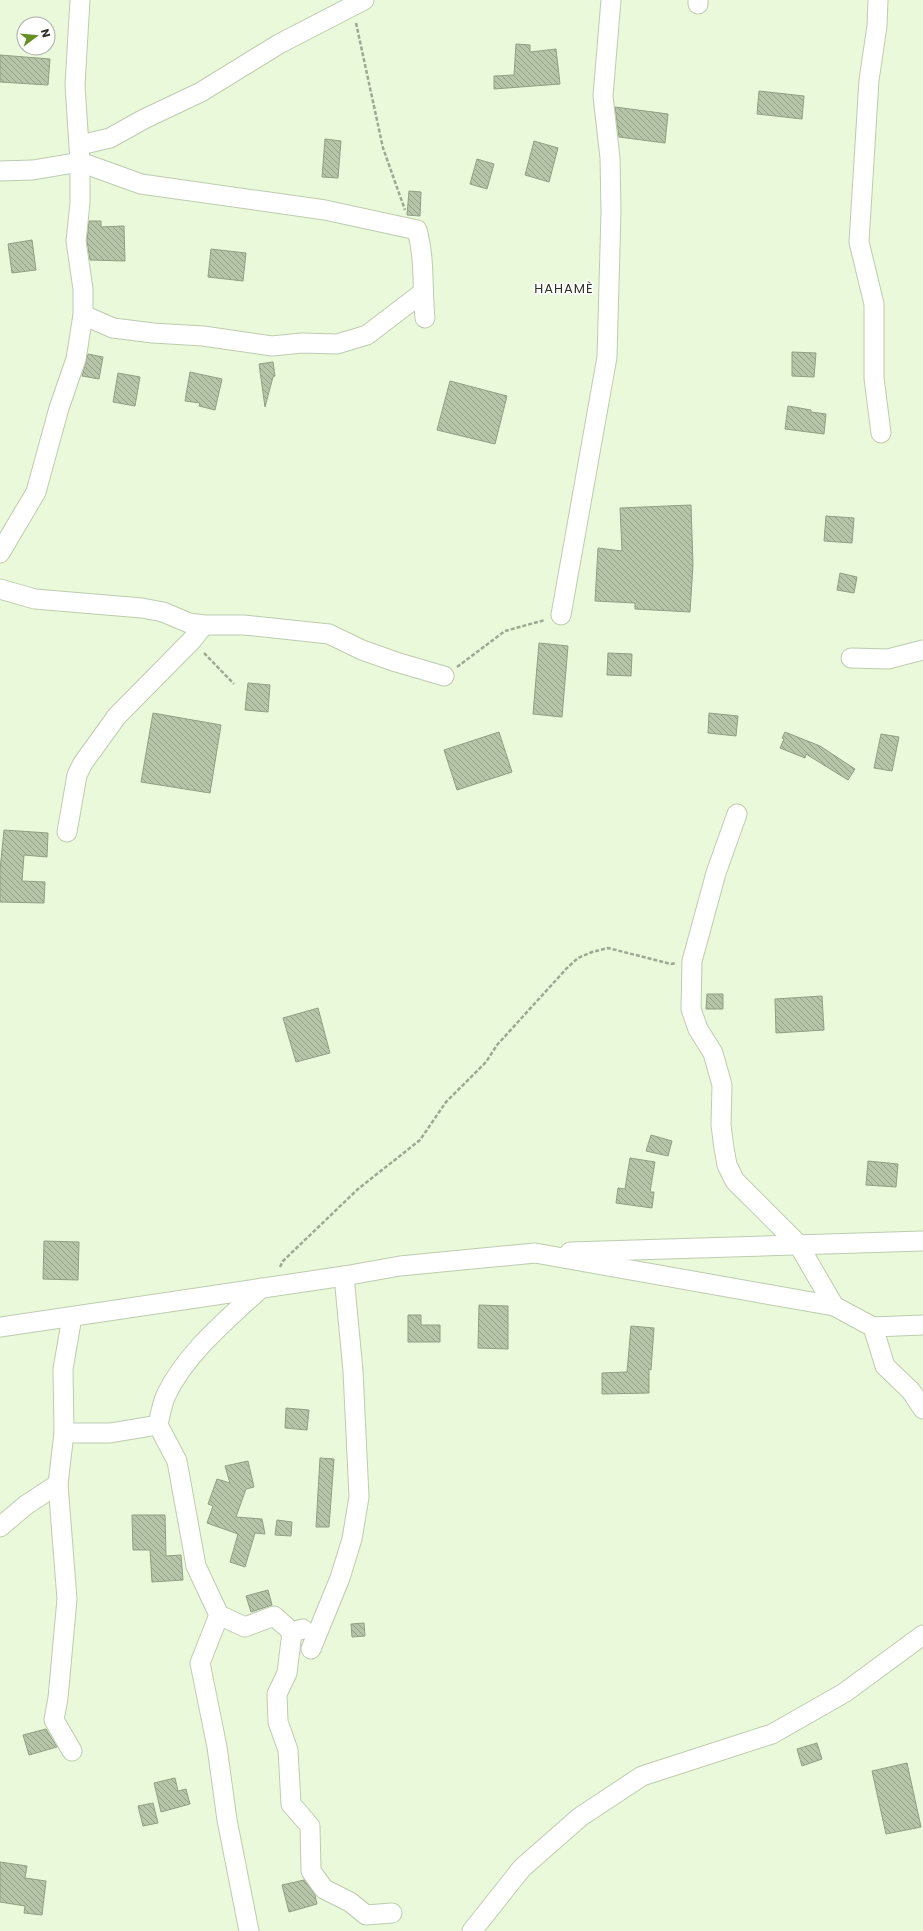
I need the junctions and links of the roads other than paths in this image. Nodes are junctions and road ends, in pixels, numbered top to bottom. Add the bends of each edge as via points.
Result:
1 (80, 0) edge
2 (611, 0) edge
3 (878, 0) edge
4 (358, 3) edge
5 (80, 154) junction
6 (0, 171) edge
7 (422, 293) junction
8 (83, 315) junction
9 (425, 318) dead end
10 (881, 433) dead end
11 (0, 554) edge
12 (0, 589) edge
13 (561, 615) road end
14 (204, 625) junction
15 (923, 650) edge
16 (851, 658) dead end
17 (888, 659) junction
18 (923, 659) edge
19 (444, 676) road end
20 (737, 814) dead end
21 (67, 832) dead end
22 (923, 1242) edge
23 (798, 1244) junction
24 (535, 1253) junction
25 (344, 1276) junction
26 (265, 1287) junction
27 (834, 1306) junction
28 (72, 1316) junction
29 (923, 1325) edge
30 (873, 1327) junction
31 (0, 1328) edge
32 (923, 1409) edge
33 (158, 1425) junction
34 (64, 1433) junction
35 (58, 1484) junction
36 (0, 1527) edge
37 (219, 1615) junction
38 (311, 1626) dead end
39 (292, 1632) junction
40 (923, 1635) edge
41 (311, 1649) dead end
42 (72, 1751) dead end
43 (392, 1913) dead end
44 (250, 1931) edge
45 (472, 1931) edge

1 - 5 street via 75,85
2 - 13 street via 604,96 611,204 607,357
3 - 10 street via 869,80 860,242 874,304 874,378
4 - 5 street via 279,44 201,92 144,118
5 - 6 street via 33,170
5 - 7 street via 141,184 325,210 417,230 421,245
5 - 8 street via 80,203 76,241 83,289
7 - 8 street via 367,335 337,344 302,343 272,346 203,336 153,333 113,328
7 - 9 street
8 - 11 street via 76,359 59,408 36,492
12 - 14 street via 35,599 142,608 163,612 189,623
14 - 19 street via 244,625 329,634 362,650
14 - 21 street via 118,716 83,763 76,779
15 - 17 street
16 - 17 street
17 - 18 street
20 - 23 street via 716,872 692,961 691,1009 698,1029 713,1053 722,1085 721,1125 727,1165 735,1181
22 - 23 street
23 - 24 street
23 - 27 street
24 - 25 street via 400,1266
24 - 27 street
25 - 26 street
25 - 41 street via 354,1371 359,1497 352,1539 340,1578
26 - 28 street
26 - 33 street via 197,1349 166,1396
27 - 30 street
28 - 31 street
28 - 34 street via 63,1369
29 - 30 street
30 - 32 street via 885,1366 911,1390
33 - 34 street via 110,1433
33 - 37 street via 177,1461 196,1566
34 - 35 street
35 - 36 street via 26,1504
35 - 42 street via 67,1599 54,1720
37 - 39 street via 245,1627 274,1616
37 - 44 street via 200,1663
38 - 39 street
39 - 43 street via 286,1673 277,1694 278,1722 288,1750 291,1804 310,1826 311,1871 324,1889 350,1902 366,1915
40 - 45 street via 844,1693 772,1734 642,1776 580,1816 522,1868

